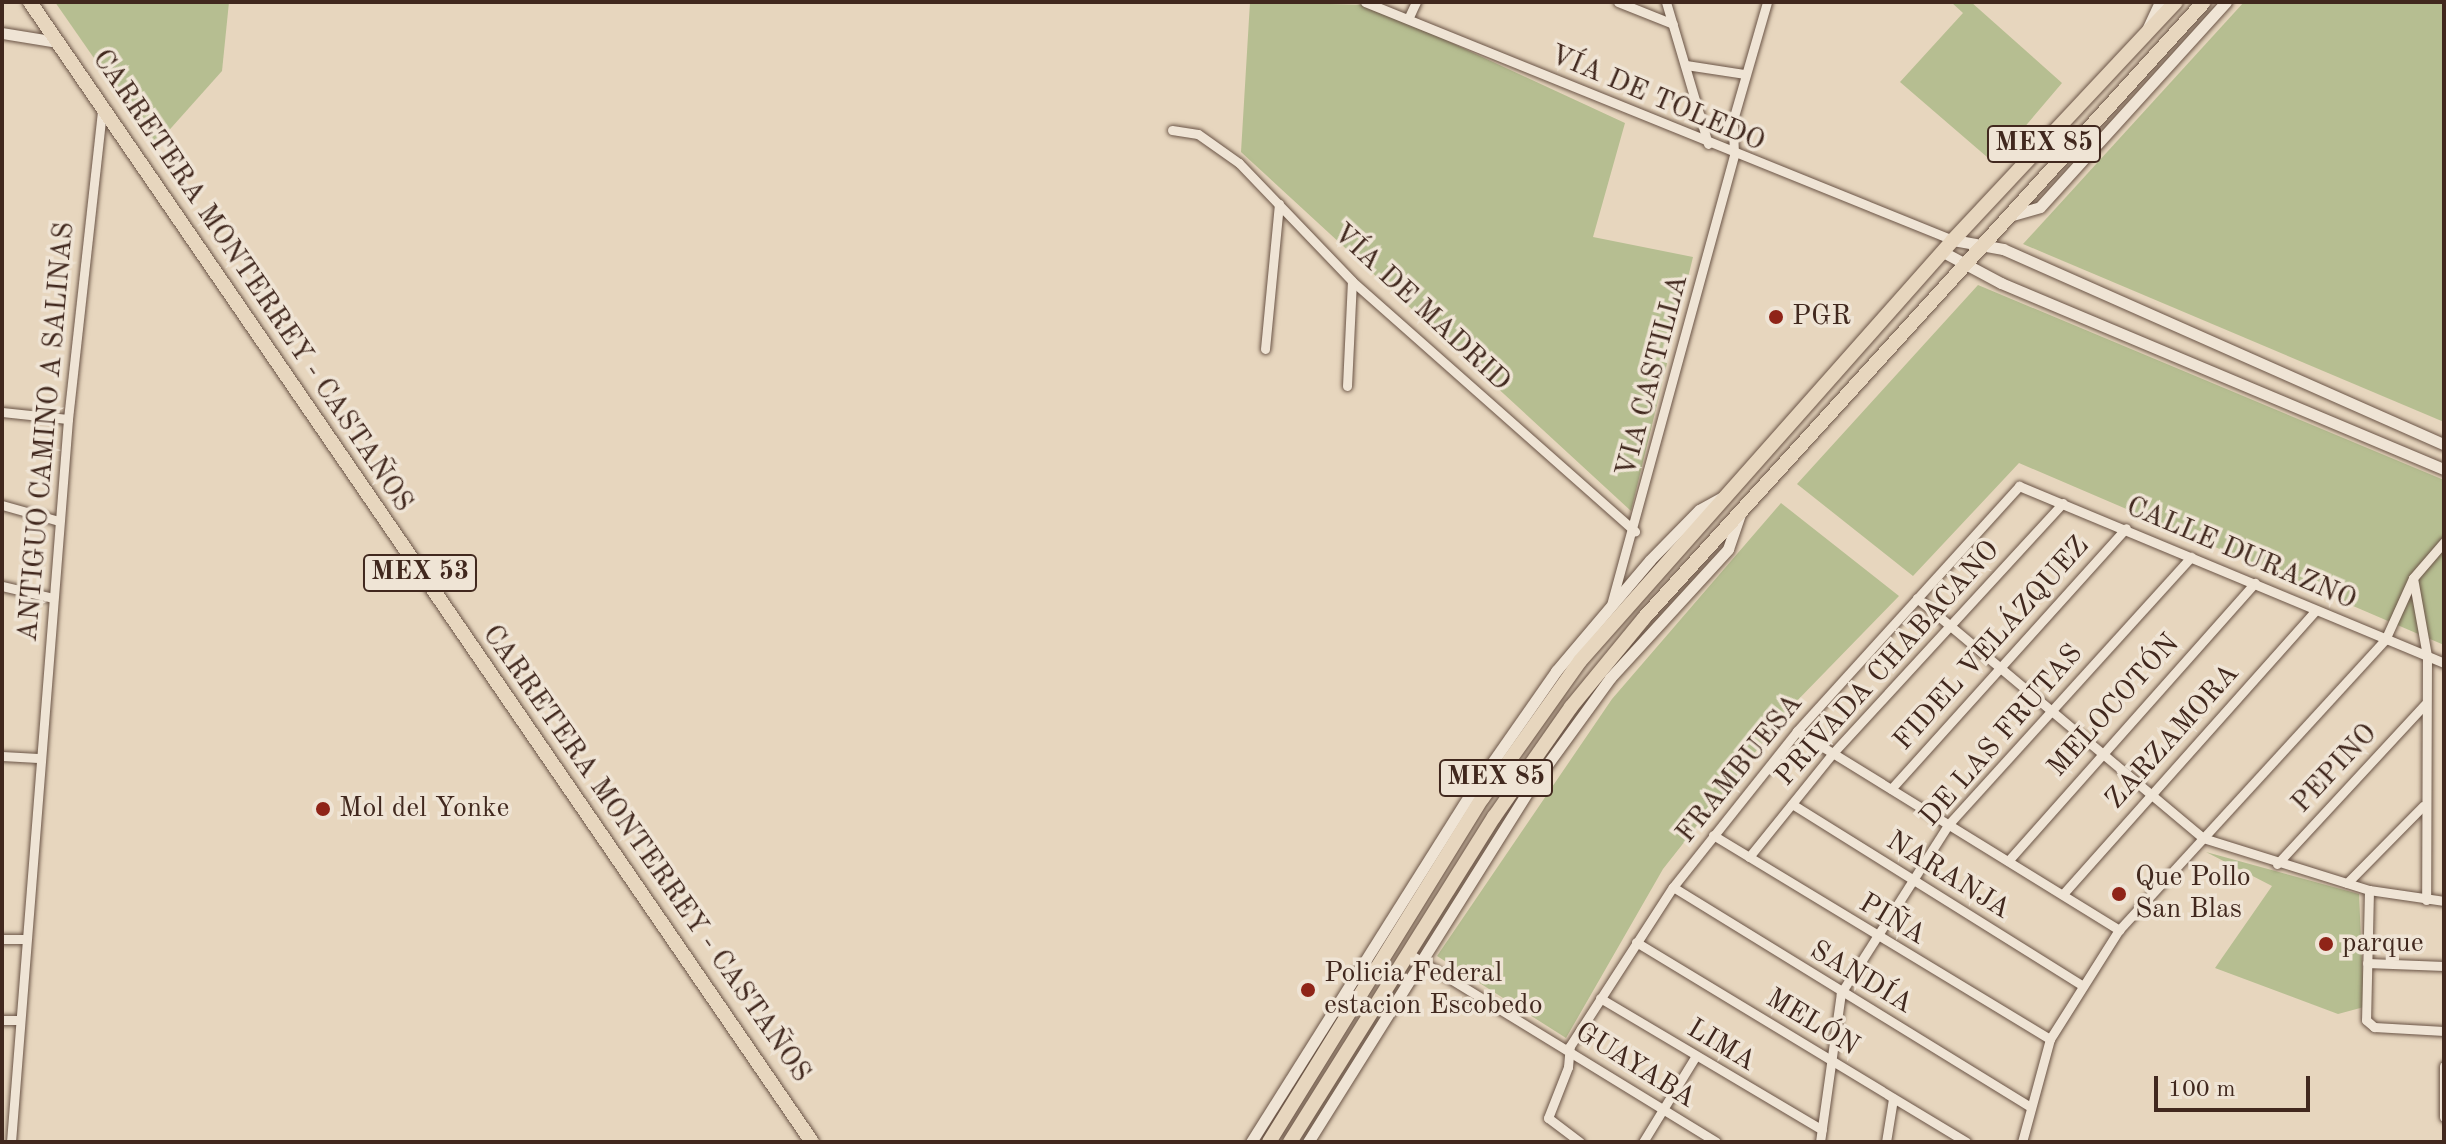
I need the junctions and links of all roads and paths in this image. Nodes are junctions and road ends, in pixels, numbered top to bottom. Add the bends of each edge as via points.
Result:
1 (30, 2) edge
2 (1365, 2) edge
3 (1416, 2) edge
4 (1618, 2) edge
5 (1666, 2) edge
6 (1767, 2) edge
7 (2160, 2) edge
8 (2176, 2) edge
9 (2204, 2) edge
10 (2226, 2) edge
11 (1408, 19) junction
12 (1673, 24) junction
13 (2, 33) edge
14 (2145, 36) junction
15 (57, 42) junction
16 (1686, 65) junction
17 (1745, 74) junction
18 (102, 110) junction
19 (1172, 130) dead end
20 (1708, 144) junction
21 (1734, 155) junction
22 (1279, 204) junction
23 (2009, 216) junction
24 (1934, 236) junction
25 (1953, 240) junction
26 (1987, 244) junction
27 (1943, 252) junction
28 (1966, 267) junction
29 (1352, 281) junction
30 (1265, 349) dead end
31 (1347, 386) dead end
32 (2, 412) edge
33 (68, 419) junction
34 (2444, 444) edge
35 (2444, 469) edge
36 (2021, 485) joint
37 (1728, 495) junction
38 (2063, 503) junction
39 (2, 505) edge
40 (59, 521) junction
41 (2126, 528) junction
42 (1635, 531) junction
43 (2444, 542) edge
44 (2191, 557) junction
45 (2413, 578) junction
46 (2255, 583) junction
47 (2, 586) edge
48 (53, 598) junction
49 (1917, 598) junction
50 (1611, 606) junction
51 (2316, 610) junction
52 (1950, 626) junction
53 (2385, 640) junction
54 (2427, 656) junction
55 (2444, 663) edge
56 (2002, 670) junction
57 (2425, 704) junction
58 (2050, 712) junction
59 (1797, 731) junction
60 (2100, 752) junction
61 (1832, 754) junction
62 (2, 756) edge
63 (38, 758) junction
64 (1891, 789) junction
65 (2151, 794) junction
66 (1792, 804) junction
67 (2423, 806) junction
68 (1948, 825) junction
69 (1713, 835) junction
70 (2203, 838) junction
71 (1749, 857) junction
72 (2008, 861) junction
73 (2277, 864) junction
74 (1913, 882) junction
75 (2347, 883) junction
76 (1673, 887) junction
77 (2369, 890) junction
78 (2063, 894) junction
79 (2426, 900) junction
80 (2444, 901) edge
81 (2119, 930) junction
82 (1879, 938) junction
83 (2, 939) edge
84 (25, 939) junction
85 (1636, 942) junction
86 (1415, 956) junction
87 (2367, 963) junction
88 (2444, 966) edge
89 (2082, 985) junction
90 (1841, 993) junction
91 (1600, 998) junction
92 (2, 1020) edge
93 (17, 1020) junction
94 (2444, 1031) edge
95 (2050, 1039) junction
96 (1568, 1051) junction
97 (1695, 1057) junction
98 (1831, 1060) junction
99 (2444, 1066) edge
100 (1893, 1099) junction
101 (7, 1102) edge
102 (2028, 1105) junction
103 (1662, 1109) junction
104 (2444, 1117) edge
105 (1822, 1130) junction
106 (1566, 1138) edge
107 (1952, 1138) edge
108 (11, 1142) edge
109 (812, 1142) edge
110 (1251, 1142) edge
111 (1269, 1142) edge
112 (1290, 1142) edge
113 (1308, 1142) edge
114 (1580, 1142) edge
115 (1643, 1142) edge
116 (1716, 1142) edge
117 (1820, 1142) edge
118 (1886, 1142) edge
119 (1966, 1142) edge
120 (2022, 1142) edge

1 - 15 main road, CARRETERA MONTERREY - CASTAÑOS / MEX 53
2 - 11 street, VÍA DE TOLEDO
3 - 11 street
4 - 12 street
5 - 12 street
6 - 17 street, VIA CASTILLA
7 - 14 street
8 - 14 main road, MEX 85
9 - 23 main road, MEX 85
10 - 23 street via 2040,207
11 - 20 street, VÍA DE TOLEDO
12 - 16 street
13 - 15 street
14 - 25 main road, MEX 85
15 - 18 main road, CARRETERA MONTERREY - CASTAÑOS / MEX 53
16 - 17 street
16 - 20 street
17 - 21 street, VIA CASTILLA via 1733,120
18 - 33 street, ANTIGUO CAMINO A SALINAS
18 - 109 main road, CARRETERA MONTERREY - CASTAÑOS / MEX 53
19 - 22 street, VÍA DE MADRID via 1198,134 1220,147
20 - 21 street, VÍA DE TOLEDO
21 - 24 street, VÍA DE TOLEDO
21 - 42 street, VIA CASTILLA
22 - 29 street, VÍA DE MADRID
22 - 30 street
23 - 26 main road, MEX 85
24 - 25 street, VÍA DE TOLEDO
24 - 27 street
25 - 26 street
25 - 27 main road, MEX 85
26 - 28 main road, MEX 85
26 - 34 street
27 - 28 street
27 - 37 main road, MEX 85
28 - 35 street
28 - 86 main road, MEX 85 via 1644,618 1555,728
29 - 31 street
29 - 42 street, VÍA DE MADRID
32 - 33 street
33 - 40 street, ANTIGUO CAMINO A SALINAS
36 - 38 street, CALLE DURAZNO
36 - 49 street, FRAMBUESA
37 - 50 street via 1699,510
37 - 111 main road, MEX 85 via 1631,600 1554,696 1482,799
38 - 41 street, CALLE DURAZNO
38 - 52 street, PRIVADA CHABACANO
39 - 40 street
40 - 48 street, ANTIGUO CAMINO A SALINAS
41 - 44 street, CALLE DURAZNO
41 - 56 street, FIDEL VELÁZQUEZ
42 - 50 street, VIA CASTILLA
43 - 45 street
44 - 46 street, CALLE DURAZNO
44 - 58 street, DE LAS FRUTAS
45 - 53 street
45 - 54 street
46 - 51 street, CALLE DURAZNO
46 - 60 street, MELOCOTÓN
47 - 48 street
48 - 63 street, ANTIGUO CAMINO A SALINAS
49 - 52 street
49 - 59 street, FRAMBUESA
50 - 110 street via 1556,671 1471,793
51 - 53 street, CALLE DURAZNO
51 - 65 street, ZARZAMORA
52 - 56 street
52 - 61 street, PRIVADA CHABACANO
53 - 54 street, CALLE DURAZNO
53 - 70 street
54 - 55 street, CALLE DURAZNO
54 - 57 street
56 - 58 street
56 - 64 street, FIDEL VELÁZQUEZ
57 - 67 street
57 - 73 street, PEPINO
58 - 60 street
58 - 68 street, DE LAS FRUTAS
59 - 61 street
59 - 69 street, FRAMBUESA
60 - 65 street
60 - 72 street, MELOCOTÓN
61 - 64 street
61 - 66 street, PRIVADA CHABACANO
62 - 63 street
63 - 84 street, ANTIGUO CAMINO A SALINAS
64 - 68 street
65 - 70 street
65 - 78 street, ZARZAMORA
66 - 71 street, PRIVADA CHABACANO
66 - 74 street, NARANJA
67 - 75 street
67 - 79 street
68 - 72 street
68 - 74 street, DE LAS FRUTAS
69 - 71 street, PIÑA
69 - 76 street, FRAMBUESA
70 - 73 street
70 - 81 street
71 - 82 street, PIÑA
72 - 78 street
73 - 75 street
74 - 82 street, DE LAS FRUTAS
74 - 89 street, NARANJA
75 - 77 street
76 - 85 street, FRAMBUESA
76 - 90 street, SANDÍA
77 - 79 street
77 - 87 street
78 - 81 street
79 - 80 street
81 - 89 street
82 - 90 street, DE LAS FRUTAS
82 - 95 street, PIÑA
83 - 84 street
84 - 93 street, ANTIGUO CAMINO A SALINAS
85 - 91 street, FRAMBUESA
85 - 98 street, MELÓN
86 - 96 street, GUAYABA
86 - 112 main road, MEX 85
86 - 113 street
87 - 88 street
87 - 94 street via 2365,1013 2374,1027
89 - 95 street
90 - 98 street, DE LAS FRUTAS
90 - 102 street, SANDÍA
91 - 96 street, FRAMBUESA
91 - 97 street, LIMA
92 - 93 street
93 - 101 street, ANTIGUO CAMINO A SALINAS
95 - 102 street
96 - 103 street, GUAYABA
96 - 106 street, FRAMBUESA via 1568,1067 1548,1118
97 - 103 street
97 - 105 street, LIMA
98 - 100 street, MELÓN
98 - 105 street, DE LAS FRUTAS
99 - 104 street
100 - 107 street, MELÓN
100 - 118 street
101 - 108 street, ANTIGUO CAMINO A SALINAS
102 - 120 street
103 - 115 street
103 - 116 street, GUAYABA
105 - 117 street, DE LAS FRUTAS
106 - 114 street
107 - 119 street, MELÓN

